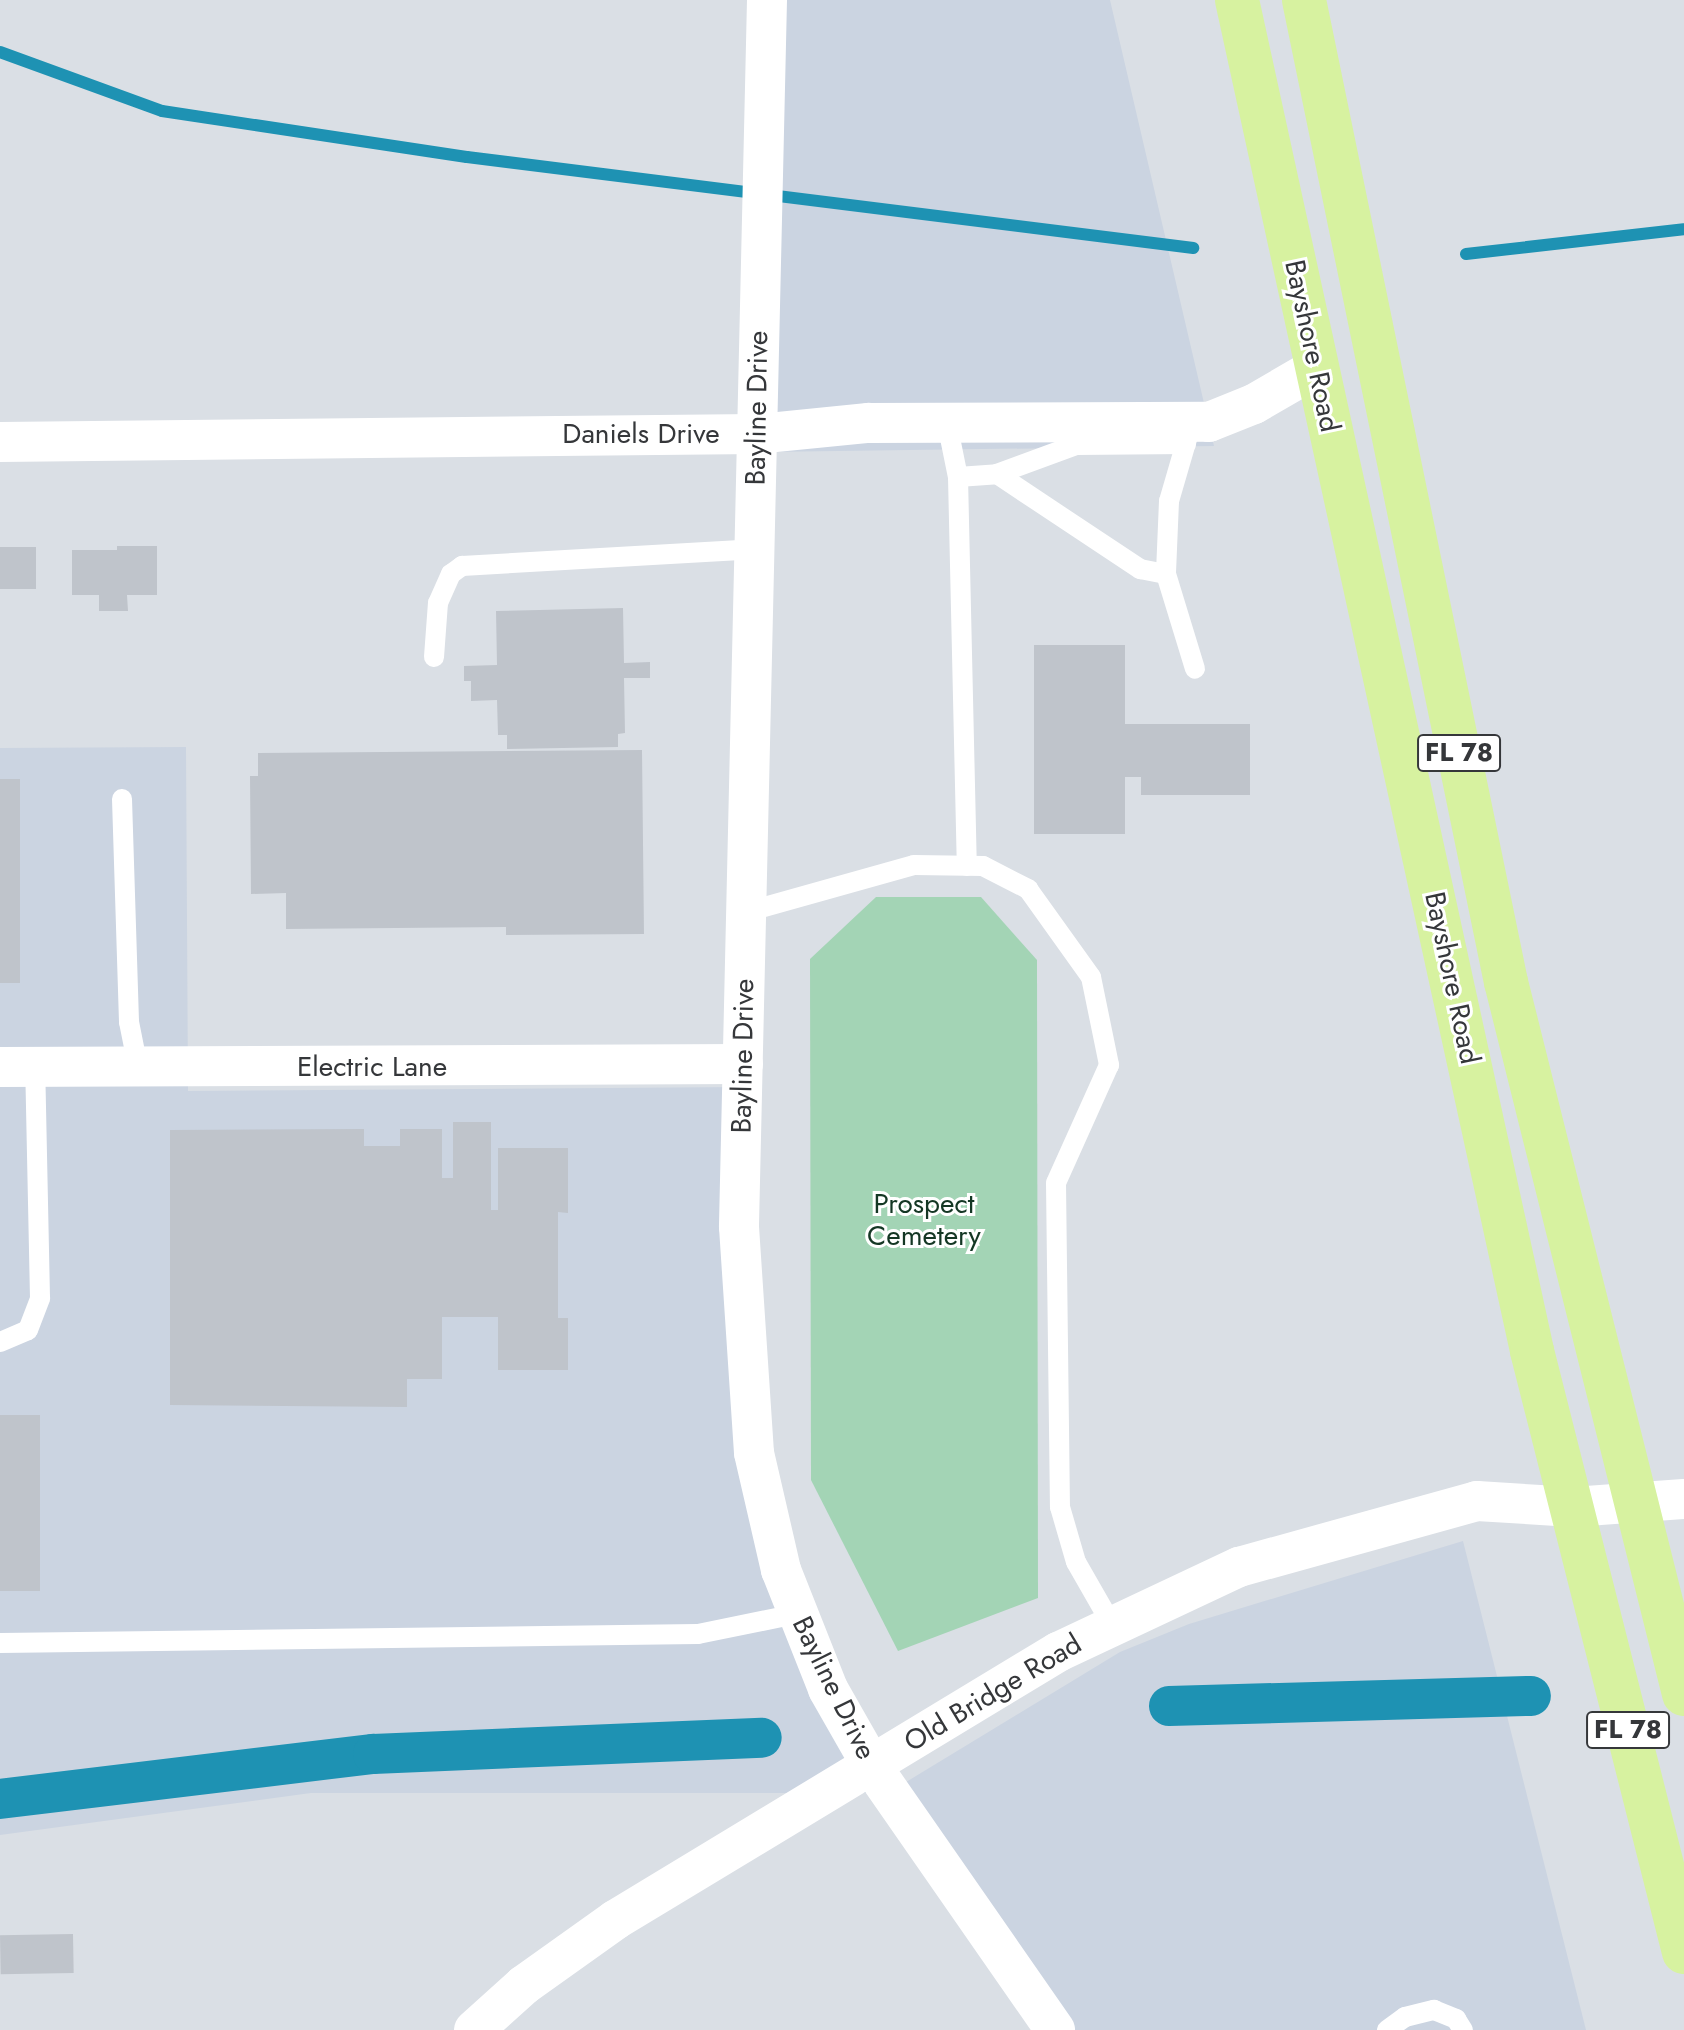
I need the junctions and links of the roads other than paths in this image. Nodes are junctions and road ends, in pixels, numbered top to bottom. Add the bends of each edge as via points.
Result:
1 (767, 0) edge
2 (1237, 0) edge
3 (1278, 0) edge
4 (1304, 0) edge
5 (1317, 64) junction
6 (1316, 368) junction
7 (947, 423) junction
8 (1189, 433) junction
9 (757, 434) junction
10 (0, 442) edge
11 (997, 474) junction
12 (958, 477) junction
13 (754, 549) junction
14 (1166, 574) junction
15 (434, 657) dead end
16 (1195, 669) dead end
17 (122, 799) dead end
18 (967, 866) junction
19 (746, 912) junction
20 (743, 1064) junction
21 (18, 1067) edge
22 (138, 1067) junction
23 (0, 1342) edge
24 (1684, 1499) edge
25 (1634, 1502) junction
26 (1573, 1507) junction
27 (796, 1614) junction
28 (1111, 1623) junction
29 (0, 1643) edge
30 (1684, 1694) edge
31 (873, 1768) junction
32 (1684, 1952) edge
33 (474, 2030) edge
34 (1055, 2030) edge
35 (1387, 2030) edge
36 (1463, 2030) edge

1 - 9 street, Bayline Drive
2 - 6 main road, Bayshore Road / FL 78
3 - 5 main road
4 - 5 main road, Bayshore Road / FL 78
5 - 25 main road, Bayshore Road / FL 78 via 1506,982
6 - 8 street, Daniels Drive
6 - 26 main road, Bayshore Road / FL 78 via 1532,1351
7 - 8 street, Daniels Drive
7 - 9 street, Daniels Drive via 868,423
7 - 12 lane
8 - 11 lane via 1076,445
8 - 14 lane via 1169,501
9 - 10 street, Daniels Drive
9 - 13 street, Bayline Drive
11 - 12 lane
11 - 14 lane via 1140,569
12 - 18 lane
13 - 15 lane via 462,566 451,574 438,603
13 - 19 street, Bayline Drive
14 - 16 lane
17 - 22 lane via 129,1022
18 - 19 lane via 914,865
18 - 28 lane via 983,866 1028,889 1091,977 1109,1065 1056,1183 1056,1328 1060,1507 1076,1562
19 - 20 street, Bayline Drive
20 - 22 street, Electric Lane
20 - 27 street, Bayline Drive via 740,1301 754,1453
21 - 22 street, Electric Lane
21 - 23 lane via 40,1298 28,1330
24 - 25 street, Old Bridge Road
25 - 26 street, Old Bridge Road
25 - 30 main road, Bayshore Road / FL 78
26 - 28 street, Old Bridge Road via 1477,1501 1239,1567
26 - 32 main road, Bayshore Road / FL 78
27 - 29 lane via 698,1634
27 - 31 street, Bayline Drive via 828,1689
28 - 31 street, Old Bridge Road
31 - 33 street, Old Bridge Road via 589,1937
31 - 34 street, Bayline Drive
35 - 36 lane via 1405,2017 1434,2010 1456,2019

